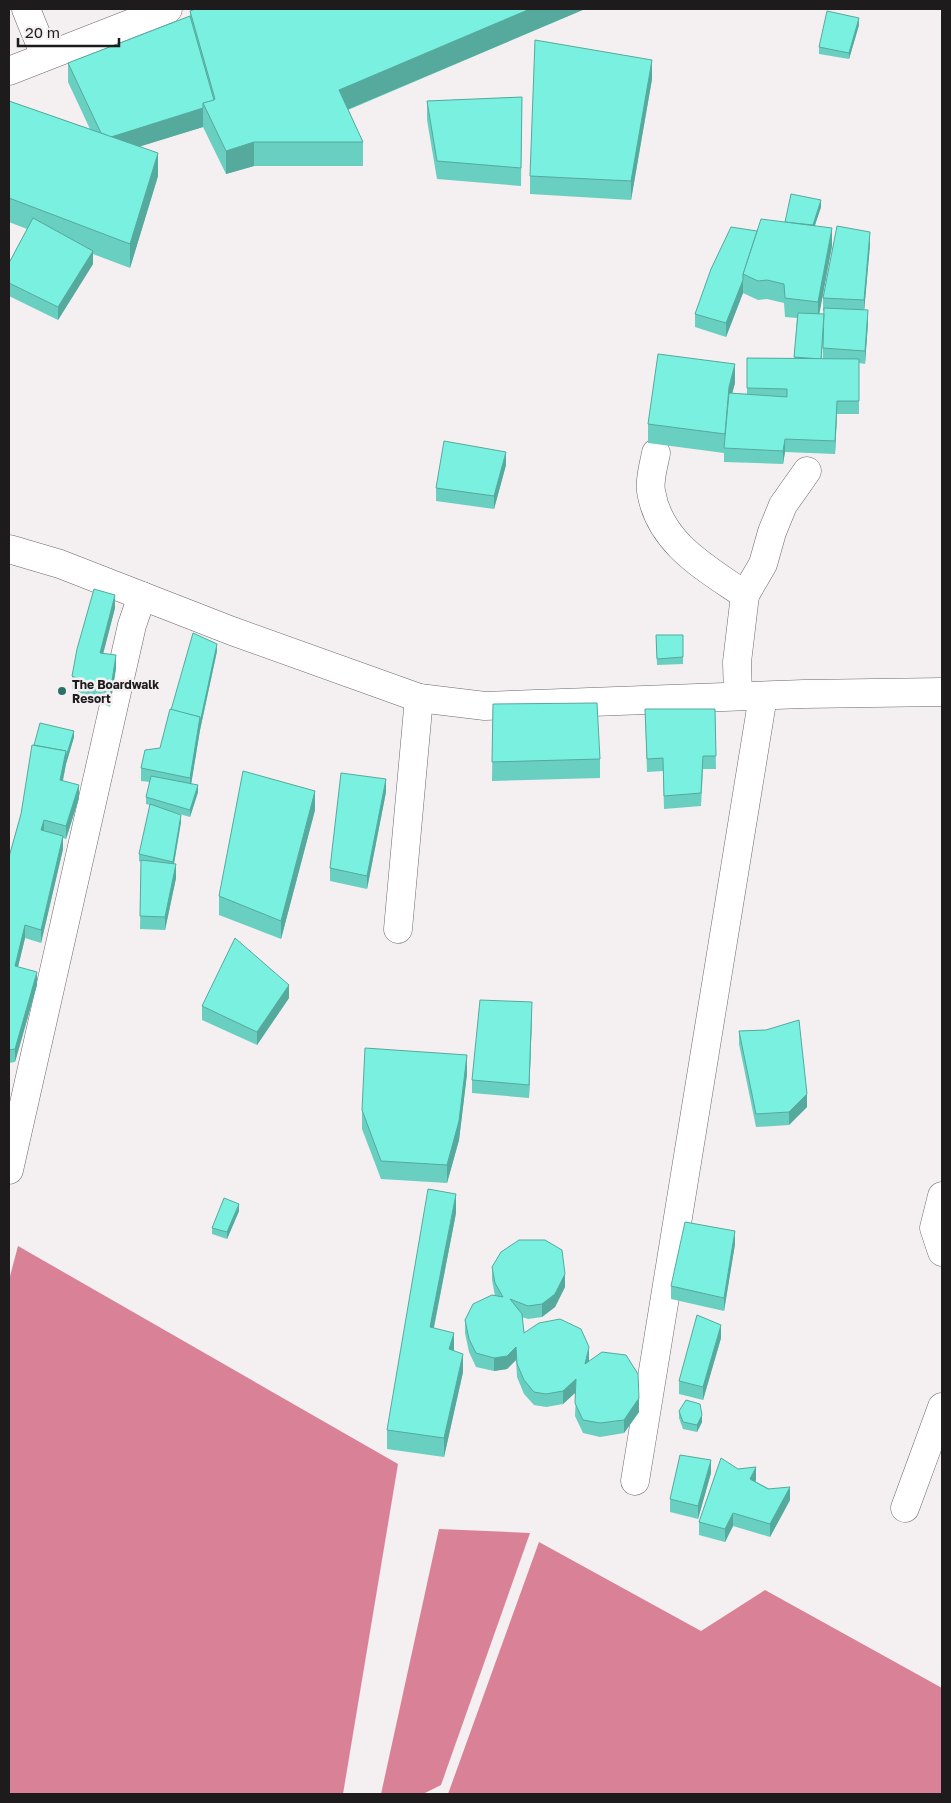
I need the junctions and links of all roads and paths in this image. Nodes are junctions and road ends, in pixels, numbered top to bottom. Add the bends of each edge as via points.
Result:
1 (26, 9) edge
2 (168, 9) edge
3 (45, 56) junction
4 (9, 71) edge
5 (656, 453) dead end
6 (807, 471) dead end
7 (11, 555) edge
8 (745, 595) junction
9 (142, 596) junction
10 (942, 692) edge
11 (750, 696) junction
12 (419, 698) junction
13 (398, 929) dead end
14 (9, 1170) edge
15 (942, 1196) edge
16 (942, 1252) edge
17 (942, 1407) edge
18 (635, 1481) dead end
19 (905, 1508) dead end

1 - 3 street
2 - 3 street
3 - 4 street
5 - 8 street via 650,491 663,525 683,552
6 - 8 street via 783,505 763,564
7 - 9 street via 60,564
8 - 11 street via 737,662
9 - 12 street
9 - 14 street via 132,625
10 - 11 street
11 - 12 street via 485,706
11 - 18 street
12 - 13 street
15 - 16 street via 934,1228
17 - 19 street

